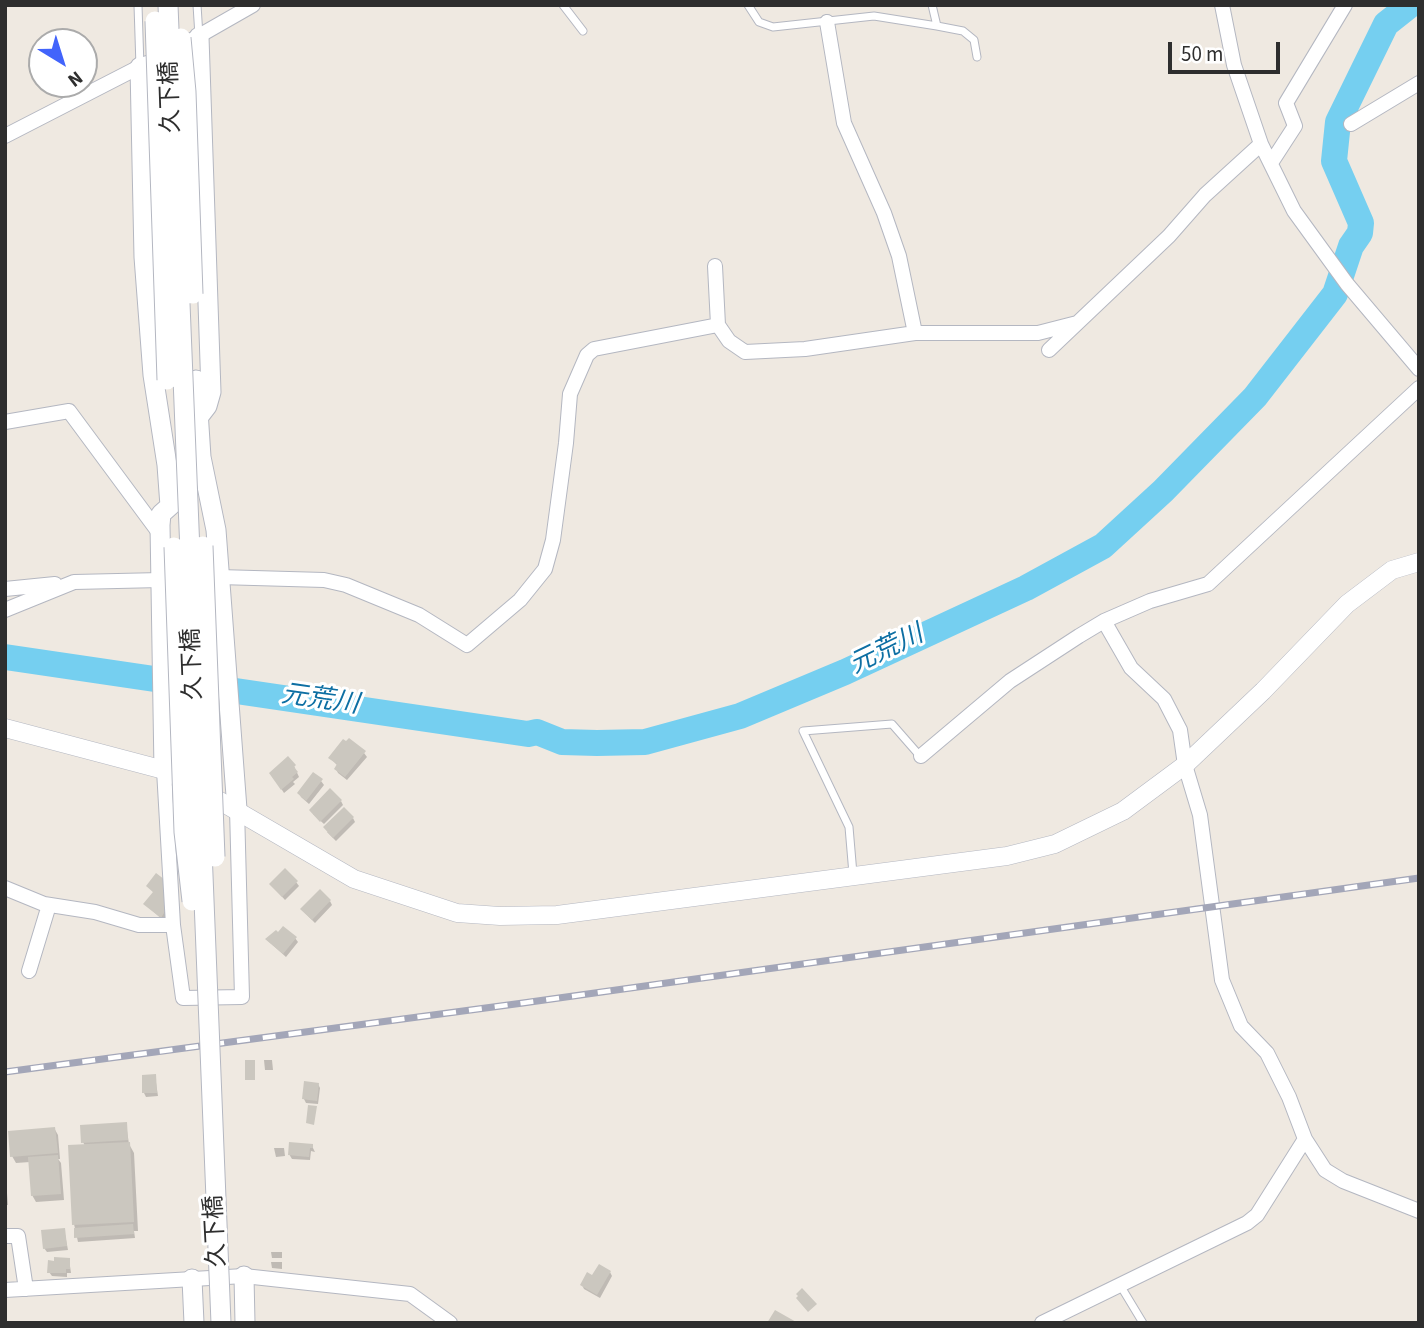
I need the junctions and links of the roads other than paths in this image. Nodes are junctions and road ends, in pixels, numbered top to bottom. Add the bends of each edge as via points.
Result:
1 (138, 5) edge
2 (155, 5) edge
3 (168, 5) edge
4 (178, 5) edge
5 (197, 5) edge
6 (253, 5) edge
7 (562, 5) edge
8 (748, 5) edge
9 (932, 5) edge
10 (1222, 5) edge
11 (1345, 5) edge
12 (827, 22) junction
13 (937, 26) junction
14 (583, 31) dead end
15 (199, 37) junction
16 (977, 57) dead end
17 (140, 67) junction
18 (1419, 83) edge
19 (1351, 124) dead end
20 (8, 130) edge
21 (1261, 145) junction
22 (1272, 163) junction
23 (715, 266) dead end
24 (1077, 323) junction
25 (718, 325) junction
26 (915, 333) junction
27 (1049, 350) dead end
28 (1419, 369) edge
29 (1419, 388) edge
30 (197, 419) junction
31 (5, 422) edge
32 (163, 438) junction
33 (206, 487) junction
34 (167, 540) junction
35 (1419, 562) edge
36 (219, 577) junction
37 (161, 580) junction
38 (74, 582) junction
39 (5, 589) edge
40 (5, 610) edge
41 (1104, 621) junction
42 (5, 728) edge
43 (921, 756) joint
44 (1185, 765) junction
45 (164, 770) junction
46 (237, 809) junction
47 (854, 876) junction
48 (5, 888) edge
49 (49, 905) junction
50 (173, 925) junction
51 (29, 971) dead end
52 (210, 1073) junction
53 (1305, 1139) junction
54 (1419, 1212) edge
55 (5, 1236) edge
56 (244, 1276) junction
57 (192, 1279) junction
58 (1120, 1285) junction
59 (26, 1289) junction
60 (5, 1290) edge
61 (194, 1323) edge
62 (221, 1323) edge
63 (245, 1323) edge
64 (450, 1323) edge
65 (1042, 1323) edge
66 (1143, 1323) edge

1 - 17 lane
2 - 32 main road, bridge via 167,380
3 - 52 main road, 久下橋, bridge
4 - 30 main road, bridge via 186,92
5 - 15 lane
6 - 15 street
7 - 14 lane
8 - 12 lane via 759,22 774,27
9 - 13 lane
10 - 21 street via 1234,65
11 - 22 street via 1286,103 1295,126
12 - 13 lane via 874,16
12 - 26 street via 844,123 899,256
13 - 16 lane via 963,31 974,40
15 - 17 street
15 - 30 main road via 211,392
17 - 20 street
17 - 32 main road via 144,257
18 - 19 street
21 - 22 street
21 - 24 street
22 - 28 street via 1294,211 1347,284
23 - 25 street
24 - 26 street via 1038,333
24 - 27 street
25 - 26 street via 744,352 805,349
25 - 36 street via 594,349 587,355 570,394 553,540 545,569 520,600 467,645 419,615 346,585 324,580
29 - 41 street via 1208,584
30 - 33 main road
31 - 34 street via 69,411
32 - 34 main road via 170,506
33 - 36 main road via 216,530
33 - 52 main road, bridge via 203,516 215,862
34 - 37 main road
34 - 52 main road, bridge via 184,832
35 - 44 street via 1392,570 1347,604
36 - 46 main road
37 - 38 street
37 - 45 main road
38 - 39 street
38 - 40 street
41 - 43 street via 1010,681
41 - 44 street via 1131,667 1164,699 1180,730
42 - 45 street
43 - 47 lane via 892,724 803,731 849,827
44 - 47 street via 1123,811 1055,844 1007,856
44 - 53 street via 1200,815 1223,980 1241,1026 1267,1053
45 - 46 street
45 - 50 street
46 - 47 street via 355,879 457,913 557,915
46 - 50 street via 242,997 183,998
48 - 49 street
49 - 50 street via 139,925
49 - 51 street
52 - 62 main road, 久下橋, bridge
53 - 54 street via 1325,1170
53 - 58 street via 1257,1215 1247,1223
55 - 59 street via 18,1236
56 - 57 street
56 - 63 main road
56 - 64 street via 410,1294
57 - 59 street
57 - 61 main road
58 - 65 street
58 - 66 lane
59 - 60 street

